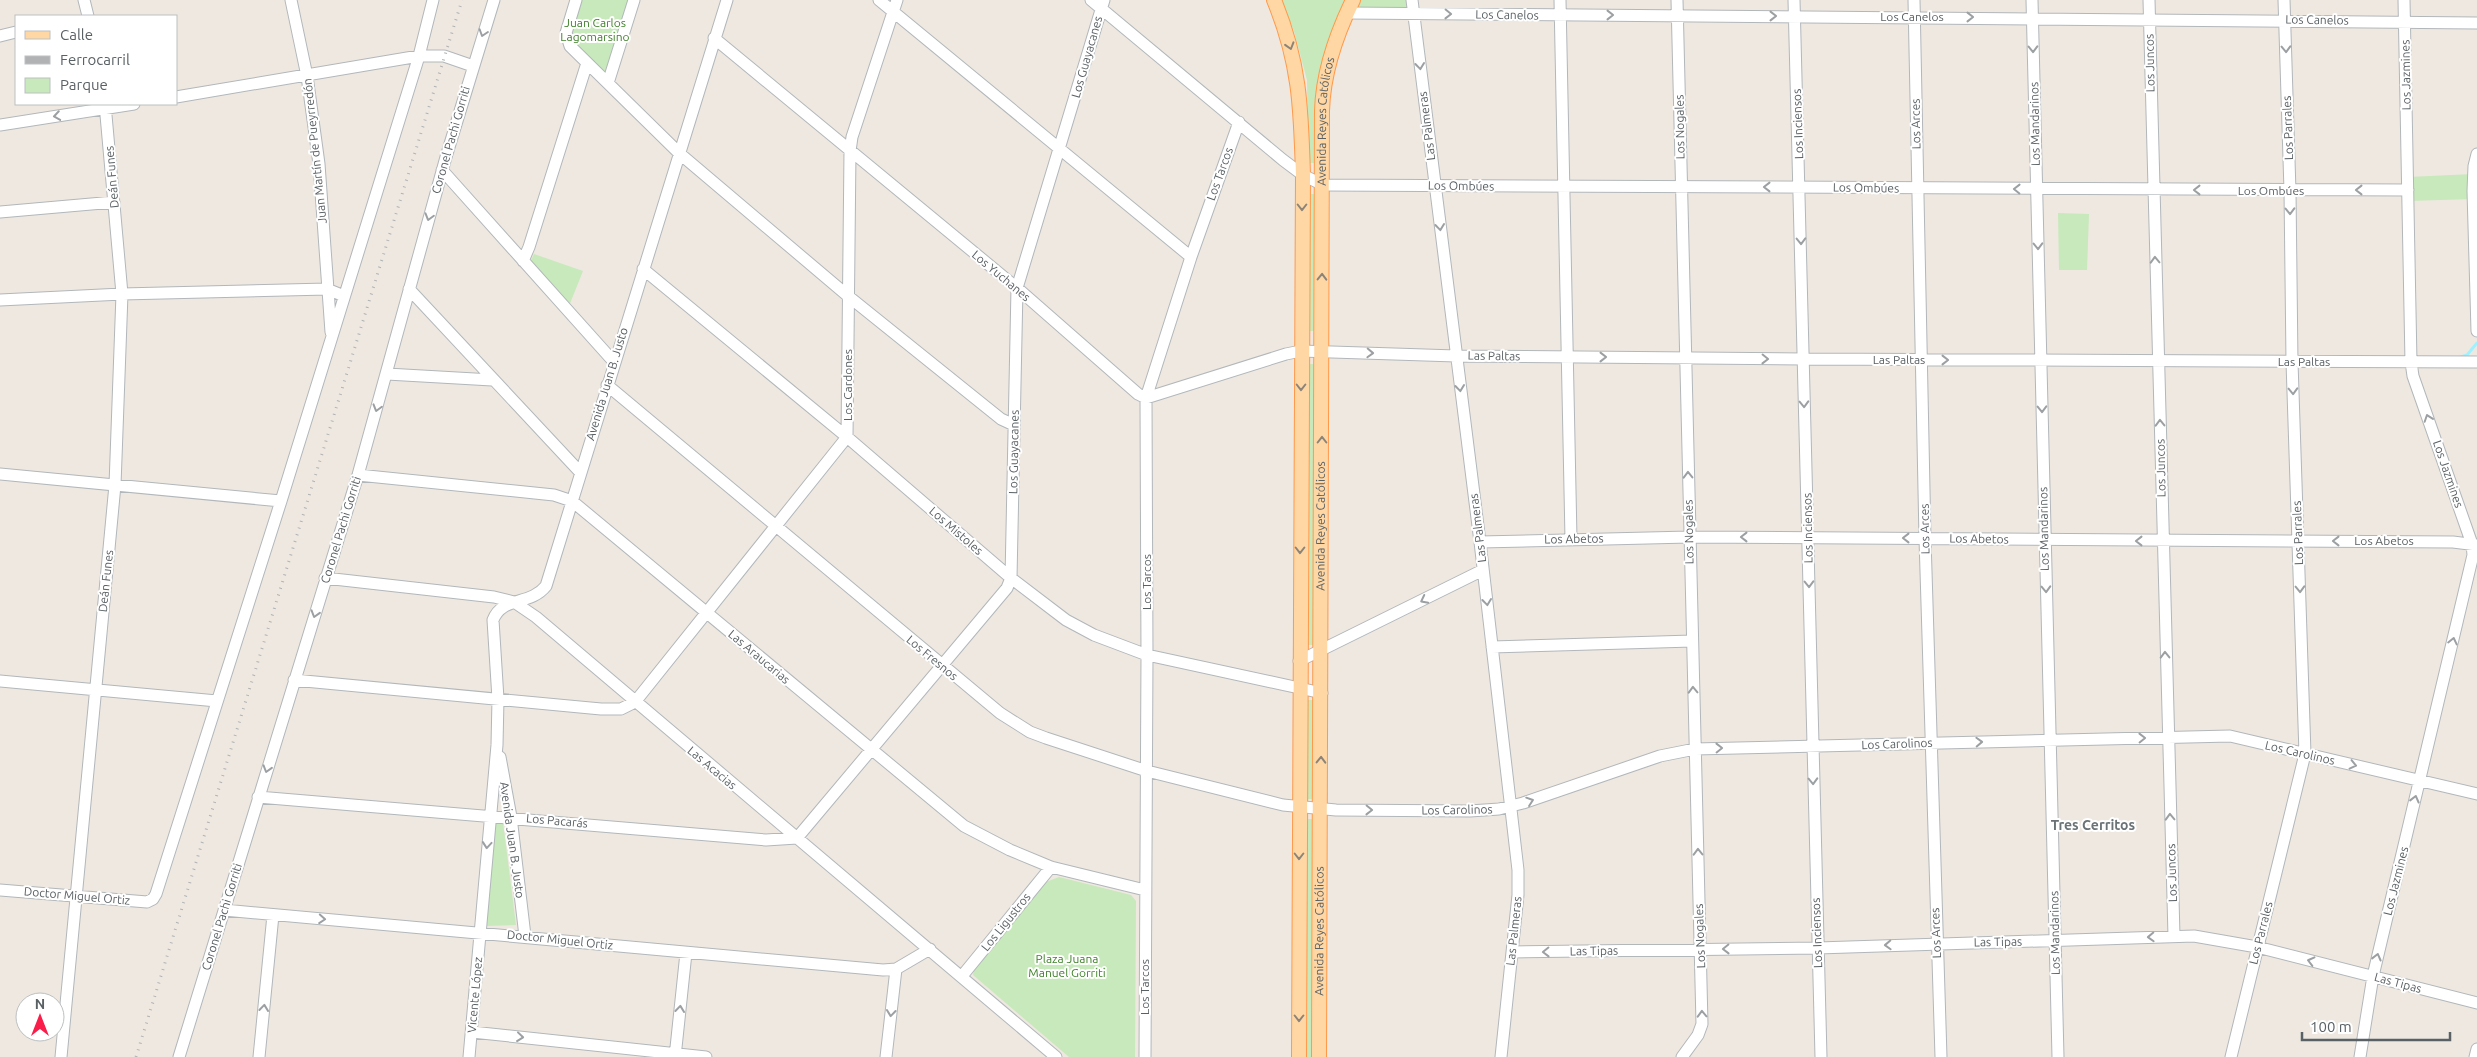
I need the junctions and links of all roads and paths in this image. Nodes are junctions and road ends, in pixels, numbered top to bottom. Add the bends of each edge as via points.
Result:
1 (84, 0) edge
2 (291, 0) edge
3 (433, 0) edge
4 (494, 0) edge
5 (576, 0) edge
6 (634, 0) edge
7 (727, 0) edge
8 (879, 0) edge
9 (897, 0) edge
10 (1091, 0) edge
11 (1274, 0) edge
12 (1412, 0) edge
13 (1560, 0) edge
14 (1677, 0) edge
15 (1794, 0) edge
16 (1914, 0) edge
17 (2032, 0) edge
18 (2149, 0) edge
19 (2284, 0) edge
20 (2404, 0) edge
21 (1102, 4) edge
22 (1350, 6) edge
23 (894, 12) junction
24 (1414, 14) junction
25 (87, 15) edge
26 (1560, 15) junction
27 (1677, 16) junction
28 (1794, 16) junction
29 (1914, 17) junction
30 (2032, 18) junction
31 (2149, 19) junction
32 (2285, 20) junction
33 (2405, 22) junction
34 (2477, 23) edge
35 (15, 32) edge
36 (0, 36) edge
37 (714, 38) junction
38 (419, 56) junction
39 (587, 62) junction
40 (473, 66) junction
41 (307, 76) junction
42 (608, 83) junction
43 (178, 97) edge
44 (120, 105) edge
45 (105, 106) edge
46 (1239, 122) junction
47 (0, 125) edge
48 (1060, 150) junction
49 (850, 151) junction
50 (678, 153) junction
51 (2477, 154) edge
52 (442, 170) junction
53 (1303, 175) junction
54 (1323, 184) junction
55 (1434, 185) junction
56 (1681, 187) junction
57 (1800, 187) junction
58 (1562, 188) junction
59 (1918, 188) junction
60 (2036, 190) junction
61 (2153, 190) junction
62 (2408, 190) junction
63 (2290, 191) junction
64 (114, 202) junction
65 (0, 212) edge
66 (1191, 257) junction
67 (523, 261) junction
68 (643, 269) junction
69 (1016, 288) junction
70 (327, 289) junction
71 (409, 289) junction
72 (122, 294) junction
73 (344, 296) junction
74 (848, 296) junction
75 (0, 300) edge
76 (2477, 331) edge
77 (332, 334) junction
78 (1301, 351) junction
79 (1321, 352) junction
80 (1456, 356) junction
81 (1567, 357) junction
82 (1685, 357) junction
83 (1803, 359) junction
84 (1921, 360) junction
85 (2041, 360) junction
86 (2158, 361) junction
87 (614, 362) junction
88 (2292, 362) junction
89 (2411, 362) junction
90 (2477, 362) edge
91 (387, 374) junction
92 (492, 380) junction
93 (607, 385) junction
94 (1146, 398) junction
95 (1014, 426) junction
96 (847, 437) junction
97 (580, 472) junction
98 (0, 474) edge
99 (358, 475) junction
100 (116, 485) junction
101 (281, 501) junction
102 (572, 501) junction
103 (776, 527) junction
104 (1689, 537) junction
105 (1808, 538) junction
106 (1925, 538) junction
107 (1571, 539) junction
108 (2044, 540) junction
109 (2163, 541) junction
110 (2299, 541) junction
111 (1480, 542) junction
112 (2475, 544) edge
113 (1483, 570) junction
114 (326, 578) junction
115 (1011, 578) junction
116 (514, 602) junction
117 (706, 612) junction
118 (1692, 641) junction
119 (1492, 647) junction
120 (1322, 651) junction
121 (1147, 655) junction
122 (1300, 661) junction
123 (942, 666) junction
124 (294, 680) junction
125 (0, 681) edge
126 (1299, 688) junction
127 (94, 690) junction
128 (1322, 693) junction
129 (498, 699) junction
130 (217, 701) junction
131 (635, 702) junction
132 (2167, 737) junction
133 (2051, 740) junction
134 (1931, 743) junction
135 (497, 744) junction
136 (1812, 747) junction
137 (1695, 749) junction
138 (871, 750) junction
139 (2305, 754) junction
140 (1147, 771) junction
141 (2420, 781) junction
142 (2477, 794) edge
143 (258, 797) junction
144 (1299, 807) junction
145 (1511, 807) junction
146 (1320, 808) junction
147 (490, 816) junction
148 (511, 817) junction
149 (796, 838) junction
150 (1051, 867) junction
151 (0, 890) edge
152 (1145, 890) junction
153 (74, 896) junction
154 (224, 910) junction
155 (273, 915) junction
156 (480, 932) junction
157 (525, 936) junction
158 (2174, 936) junction
159 (2054, 940) junction
160 (1937, 943) junction
161 (2257, 947) junction
162 (1818, 948) junction
163 (930, 949) junction
164 (1700, 949) junction
165 (1512, 952) junction
166 (686, 953) junction
167 (896, 969) junction
168 (962, 976) junction
169 (2372, 976) junction
170 (2477, 1003) edge
171 (472, 1032) junction
172 (2477, 1049) edge
173 (675, 1056) edge
174 (61, 1057) edge
175 (179, 1057) edge
176 (259, 1057) edge
177 (469, 1057) edge
178 (706, 1057) edge
179 (886, 1057) edge
180 (1056, 1057) edge
181 (1145, 1057) edge
182 (1299, 1057) edge
183 (1319, 1057) edge
184 (1501, 1057) edge
185 (1682, 1057) edge
186 (1821, 1057) edge
187 (1941, 1057) edge
188 (2058, 1057) edge
189 (2231, 1057) edge
190 (2360, 1057) edge
191 (2475, 1057) edge

1 - 25 street
2 - 41 street, Juan Martín de Pueyrredón
3 - 38 street
4 -> 40 street, Coronel Pachi Gorriti
5 - 39 street via 566,33 570,46
6 - 42 street
7 - 37 street, Avenida Juan B. Justo
8 - 23 street
9 - 23 street, Los Cardones
10 - 21 street
11 -> 53 main road, Avenida Reyes Católicos via 1297,74
12 - 24 street, Las Palmeras
13 - 26 street
14 - 27 street, Los Nogales
15 - 28 street, Los Inciensos
16 - 29 street, Los Arces
17 - 30 street, Los Mandarinos
18 - 31 street, Los Juncos
19 - 32 street, Los Parrales
20 - 33 street, Los Jazmines
21 - 46 street
21 - 48 street, Los Guayacanes
22 - 24 street, Los Canelos
22 - 54 main road, Avenida Reyes Católicos via 1328,69 1323,95
23 - 48 street
23 - 49 street, Los Cardones
24 -> 26 street, Los Canelos
24 -> 55 street, Las Palmeras
26 -> 27 street, Los Canelos
26 - 58 street
27 -> 28 street, Los Canelos
27 - 56 street, Los Nogales
28 - 29 street, Los Canelos
28 - 57 street, Los Inciensos
29 -> 30 street, Los Canelos
29 - 59 street, Los Arces
30 - 31 street, Los Canelos
30 -> 60 street, Los Mandarinos
31 - 32 street, Los Canelos
31 - 61 street, Los Juncos
32 - 33 street, Los Canelos
32 -> 63 street, Los Parrales
33 - 34 street, Los Canelos
33 - 62 street, Los Jazmines
35 - 36 street
37 - 49 street, Los Yuchanes
37 - 50 street, Avenida Juan B. Justo
38 - 40 street via 444,56
38 - 41 street
38 - 73 street
39 - 42 street
39 - 67 street
40 - 52 street, Coronel Pachi Gorriti
41 - 43 street
41 - 70 street, Juan Martín de Pueyrredón via 321,182
42 - 50 street
44 - 45 street
45 -> 47 street
45 - 64 street, Deán Funes
46 - 53 street
46 - 66 street, Los Tarcos
48 - 66 street
48 - 69 street, Los Guayacanes
49 - 69 street, Los Yuchanes
49 - 74 street, Los Cardones
50 - 68 street, Avenida Juan B. Justo
50 - 74 street
51 - 76 street via 2473,191
52 - 67 street
52 -> 71 street, Coronel Pachi Gorriti
53 - 54 street
53 -> 78 main road, Avenida Reyes Católicos
54 - 55 street, Los Ombúes
79 -> 54 main road, Avenida Reyes Católicos
55 - 58 street, Los Ombúes
55 -> 80 street, Las Palmeras
57 -> 56 street, Los Ombúes
56 - 58 street, Los Ombúes
56 - 82 street, Los Nogales
57 - 59 street, Los Ombúes
57 -> 83 street, Los Inciensos
58 - 81 street
60 -> 59 street, Los Ombúes
59 - 84 street, Los Arces
60 - 61 street, Los Ombúes
60 -> 85 street, Los Mandarinos
63 -> 61 street, Los Ombúes
86 -> 61 street, Los Juncos
62 -> 63 street, Los Ombúes
62 - 89 street, Los Jazmines
63 -> 88 street, Los Parrales
64 - 65 street
64 - 72 street, Deán Funes
66 - 94 street, Los Tarcos
67 - 87 street
68 - 87 street, Avenida Juan B. Justo
68 - 96 street, Los Mistoles
69 - 94 street, Los Yuchanes
69 - 95 street, Los Guayacanes
70 - 72 street
70 - 73 street
70 - 77 street, Juan Martín de Pueyrredón
71 - 91 street, Coronel Pachi Gorriti
71 - 92 street
72 - 75 street
72 - 100 street, Deán Funes
73 - 77 street
74 - 95 street via 1001,419
74 - 96 street, Los Cardones
77 - 101 street
78 - 79 street
78 - 94 street
78 -> 122 main road, Avenida Reyes Católicos
79 -> 80 street, Las Paltas
120 -> 79 main road, Avenida Reyes Católicos
80 - 81 street, Las Paltas
80 -> 111 street, Las Palmeras
81 -> 82 street, Las Paltas
81 - 107 street
82 -> 83 street, Las Paltas
104 -> 82 street, Los Nogales
83 - 84 street, Las Paltas
83 -> 105 street, Los Inciensos
84 -> 85 street, Las Paltas
84 - 106 street, Los Arces
85 - 86 street, Las Paltas
85 -> 108 street, Los Mandarinos
86 - 88 street, Las Paltas
109 -> 86 street, Los Juncos
87 - 93 street, Avenida Juan B. Justo
88 - 89 street, Las Paltas
88 -> 110 street, Los Parrales
89 - 90 street, Las Paltas
112 -> 89 street, Los Jazmines via 2413,376
91 - 92 street
91 -> 99 street, Coronel Pachi Gorriti
92 - 97 street
93 - 97 street, Avenida Juan B. Justo
93 - 103 street, Los Fresnos
94 - 121 street, Los Tarcos
95 - 115 street, Los Guayacanes
96 - 103 street, Los Cardones
96 - 115 street, Los Mistoles
97 - 102 street, Avenida Juan B. Justo
98 - 100 street
99 - 102 street, Las Araucarias via 554,495
99 - 114 street, Coronel Pachi Gorriti
100 - 101 street
100 - 127 street, Deán Funes
101 - 130 street
102 - 116 street, Avenida Juan B. Justo via 546,586 530,599
102 - 117 street, Las Araucarias
103 - 117 street, Los Cardones
103 - 123 street, Los Fresnos
105 -> 104 street, Los Abetos
104 - 107 street, Los Abetos
104 - 118 street, Los Nogales
106 -> 105 street, Los Abetos
105 -> 136 street, Los Inciensos
106 - 108 street, Los Abetos
106 - 134 street, Los Arces
107 - 111 street, Los Abetos
109 -> 108 street, Los Abetos
108 -> 133 street, Los Mandarinos
109 - 110 street, Los Abetos
132 -> 109 street, Los Juncos
112 -> 110 street, Los Abetos
110 -> 139 street, Los Parrales
111 - 113 street, Las Palmeras
141 -> 112 street, Los Jazmines
113 -> 119 street, Las Palmeras
113 -> 120 street
114 - 116 street, Las Acacias via 494,596
114 -> 124 street, Coronel Pachi Gorriti
115 - 121 street, Los Mistoles via 1079,628
115 - 123 street via 1007,588
116 - 129 street, Avenida Juan B. Justo via 496,611 493,620
116 - 131 street, Las Acacias
117 - 131 street, Los Cardones
117 - 138 street, Las Araucarias
118 - 119 street
137 -> 118 street, Los Nogales
119 - 145 street, Las Palmeras
120 - 122 street
120 - 128 main road, Avenida Reyes Católicos
121 - 126 street, Los Mistoles
121 - 140 street, Los Tarcos
122 - 126 main road, Avenida Reyes Católicos
123 - 138 street
123 - 140 street, Los Fresnos via 1000,714 1030,732
124 - 129 street
124 -> 143 street, Coronel Pachi Gorriti
125 - 127 street
126 - 128 street, Los Mistoles
126 - 144 main road, Avenida Reyes Católicos
127 - 130 street
127 - 153 street, Deán Funes
146 -> 128 main road, Avenida Reyes Católicos
129 - 131 street via 601,709 621,709
129 - 135 street, Avenida Juan B. Justo
130 - 153 street, Doctor Miguel Ortiz via 153,899 147,902
131 - 149 street, Las Acacias
133 -> 132 street, Los Carolinos
132 - 139 street, Los Carolinos via 2230,736
158 -> 132 street, Los Juncos
134 -> 133 street, Los Carolinos
133 - 159 street, Los Mandarinos
134 - 136 street, Los Carolinos
134 - 160 street, Los Arces
135 - 147 street, Avenida Juan B. Justo
135 - 148 street, Avenida Juan B. Justo
137 -> 136 street, Los Carolinos
136 -> 162 street, Los Inciensos
145 -> 137 street, Los Carolinos via 1660,756
164 -> 137 street, Los Nogales
138 - 149 street
138 - 150 street, Las Araucarias via 964,826
139 -> 141 street, Los Carolinos
139 - 161 street, Los Parrales
140 - 144 street, Los Fresnos
140 - 152 street, Los Tarcos
141 - 142 street, Los Carolinos
169 -> 141 street, Los Jazmines
143 - 147 street, Los Pacarás
143 - 154 street, Coronel Pachi Gorriti
144 - 146 street, Los Fresnos
144 -> 182 main road, Avenida Reyes Católicos
146 -> 145 street, Los Carolinos via 1470,811
145 - 165 street, Las Palmeras via 1518,884
146 - 183 main road, Avenida Reyes Católicos
147 - 148 street, Los Pacarás
147 -> 156 street, Avenida Juan B. Justo
148 - 149 street, Los Pacarás via 766,840
148 - 157 street, Avenida Juan B. Justo
149 - 163 street, Las Acacias
150 - 152 street, Las Araucarias
150 - 168 street, Los Ligustros
151 - 153 street, Doctor Miguel Ortiz
152 - 181 street, Los Tarcos
153 - 174 street, Deán Funes
154 - 155 street, Doctor Miguel Ortiz
154 - 175 street, Coronel Pachi Gorriti
155 -> 156 street, Doctor Miguel Ortiz
176 -> 155 street
156 - 157 street, Doctor Miguel Ortiz
156 - 171 street, Vicente López
157 - 166 street, Doctor Miguel Ortiz
158 -> 159 street, Las Tipas
158 - 161 street, Las Tipas via 2205,937
159 - 160 street, Las Tipas
159 - 188 street, Los Mandarinos
160 -> 162 street, Las Tipas
160 - 187 street, Los Arces
169 -> 161 street, Las Tipas
161 - 189 street, Los Parrales
162 -> 164 street, Las Tipas
162 - 186 street, Los Inciensos
163 - 167 street
163 - 168 street, Las Acacias
164 -> 165 street, Las Tipas
185 -> 164 street, Los Nogales via 1698,1036 1702,1024
165 - 184 street, Las Palmeras
166 - 167 street, Doctor Miguel Ortiz
173 -> 166 street
167 -> 179 street
168 - 180 street, Las Acacias
169 - 170 street, Las Tipas
169 - 190 street, Los Jazmines
171 -> 173 street
171 - 177 street, Vicente López
172 - 191 street
173 - 178 street

